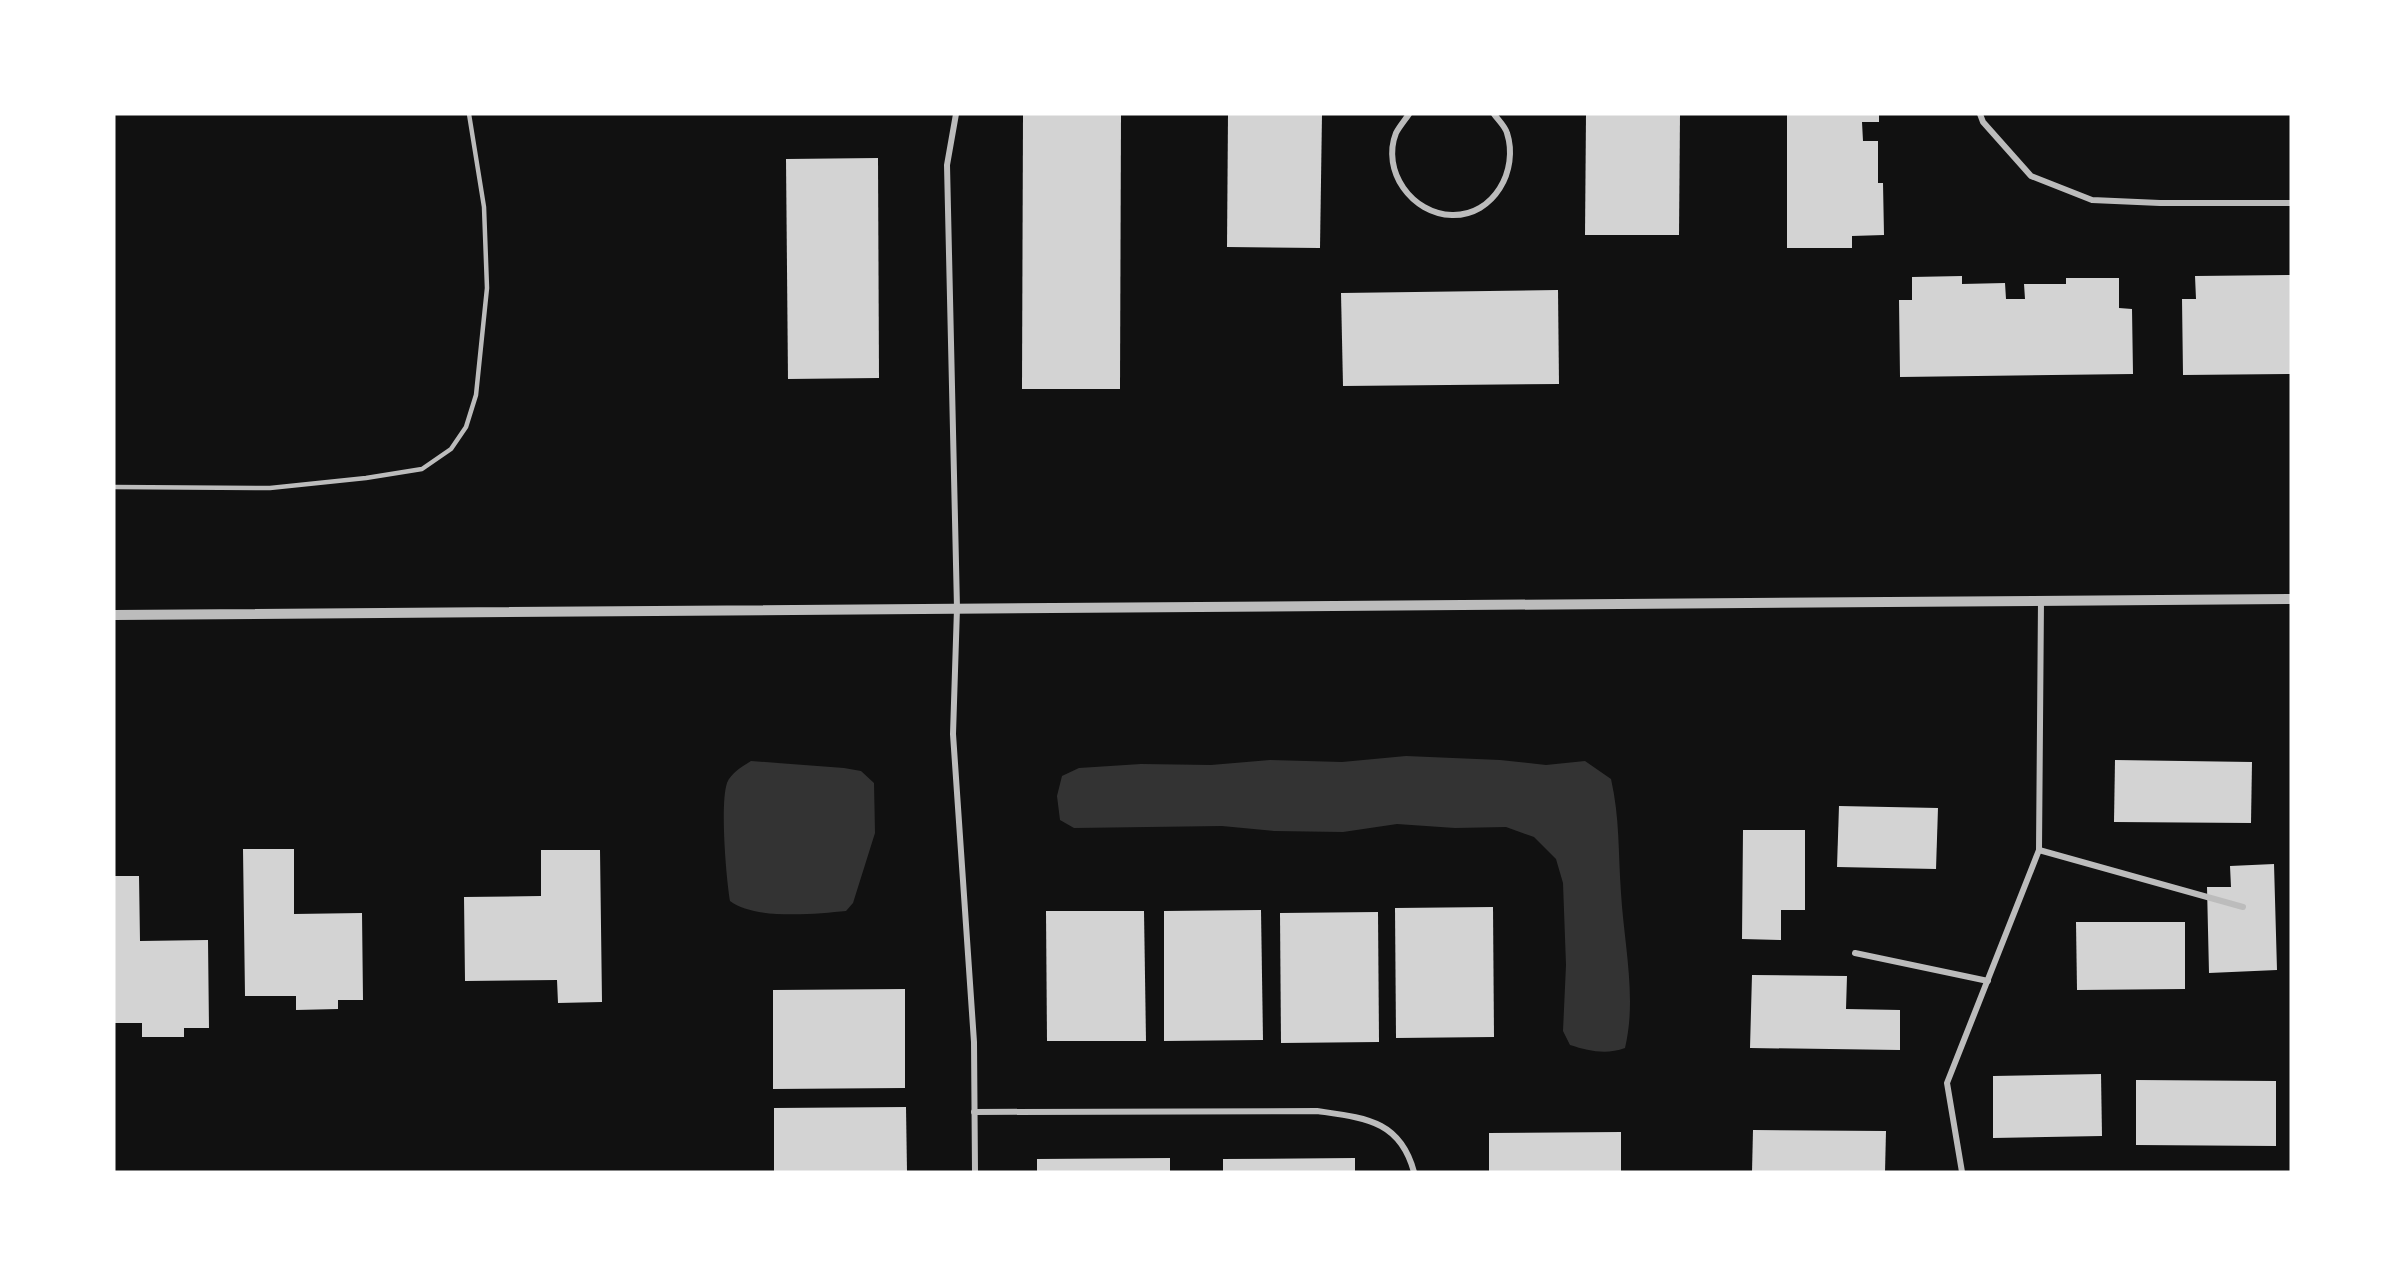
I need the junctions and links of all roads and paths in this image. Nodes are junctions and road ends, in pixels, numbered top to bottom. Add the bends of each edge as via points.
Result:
1 (470, 114) edge
2 (956, 114) edge
3 (1409, 114) edge
4 (1494, 114) edge
5 (1980, 114) edge
6 (2291, 203) edge
7 (114, 487) edge
8 (2291, 599) edge
9 (2041, 600) junction
10 (957, 608) junction
11 (114, 615) edge
12 (2039, 850) junction
13 (2243, 907) dead end
14 (1855, 953) dead end
15 (1988, 981) junction
16 (974, 1112) junction
17 (975, 1172) edge
18 (1414, 1172) edge
19 (1962, 1172) edge

1 - 7 lane via 484,207 487,288 476,395 466,427 451,449 422,468 366,478 270,488
2 - 10 street via 947,165
3 - 4 street via 1396,133 1392,156 1397,179 1410,198 1430,211 1453,215 1475,210 1495,197 1507,177 1509,142
5 - 6 street via 2031,176 2092,200
8 - 9 street
9 - 10 street
9 - 12 street
10 - 11 street
10 - 16 street via 953,734 969,945
12 - 13 street
12 - 15 street
14 - 15 street
15 - 19 street via 1947,1083
16 - 17 street
16 - 18 street via 1317,1112 1362,1118 1391,1131 1409,1152

